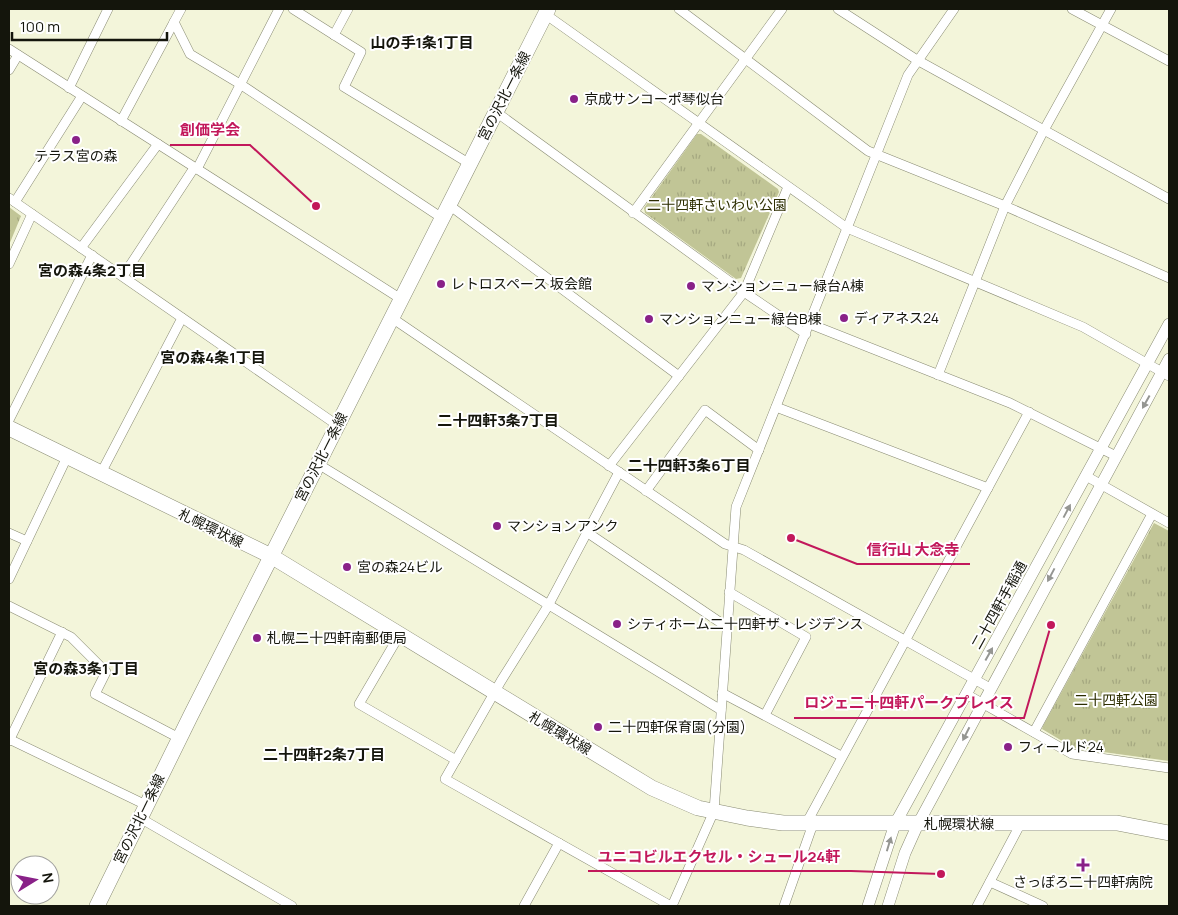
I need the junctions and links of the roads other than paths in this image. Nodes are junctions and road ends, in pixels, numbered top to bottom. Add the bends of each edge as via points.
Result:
1 (108, 9) edge
2 (181, 9) edge
3 (279, 9) edge
4 (293, 9) edge
5 (348, 9) edge
6 (679, 9) edge
7 (782, 9) edge
8 (838, 9) edge
9 (954, 9) edge
10 (1072, 9) edge
11 (1111, 9) edge
12 (546, 11) edge
13 (174, 22) junction
14 (1102, 25) junction
15 (334, 35) junction
16 (9, 49) edge
17 (18, 55) junction
18 (746, 59) junction
19 (917, 60) junction
20 (1169, 61) edge
21 (9, 70) edge
22 (240, 84) junction
23 (69, 88) junction
24 (82, 96) junction
25 (496, 112) junction
26 (121, 121) junction
27 (698, 122) junction
28 (1044, 130) junction
29 (158, 144) junction
30 (877, 154) junction
31 (470, 164) junction
32 (195, 168) junction
33 (788, 186) junction
34 (1169, 199) edge
35 (12, 200) edge
36 (1005, 206) junction
37 (445, 211) junction
38 (633, 213) junction
39 (32, 214) junction
40 (847, 228) junction
41 (81, 248) junction
42 (92, 255) junction
43 (9, 264) edge
44 (123, 276) junction
45 (1169, 278) edge
46 (974, 281) junction
47 (744, 292) junction
48 (401, 299) junction
49 (182, 318) junction
50 (392, 318) junction
51 (810, 324) junction
52 (1169, 324) edge
53 (806, 334) junction
54 (1169, 359) edge
55 (1146, 364) junction
56 (1166, 374) edge
57 (938, 375) junction
58 (679, 376) junction
59 (776, 407) junction
60 (1029, 412) junction
61 (9, 420) edge
62 (337, 425) junction
63 (9, 428) edge
64 (1102, 448) junction
65 (759, 450) junction
66 (1116, 456) junction
67 (67, 457) junction
68 (318, 464) junction
69 (608, 466) junction
70 (619, 472) junction
71 (101, 473) junction
72 (1086, 476) junction
73 (1100, 485) junction
74 (988, 488) junction
75 (646, 490) junction
76 (1152, 514) junction
77 (1169, 523) edge
78 (9, 533) edge
79 (588, 533) junction
80 (27, 541) junction
81 (733, 547) junction
82 (271, 556) junction
83 (9, 579) edge
84 (729, 592) junction
85 (9, 606) edge
86 (548, 606) junction
87 (727, 627) junction
88 (62, 632) junction
89 (400, 634) junction
90 (904, 640) junction
91 (974, 679) junction
92 (990, 688) junction
93 (495, 693) junction
94 (722, 693) junction
95 (966, 694) junction
96 (982, 703) junction
97 (721, 710) junction
98 (765, 715) junction
99 (1034, 732) junction
100 (179, 738) junction
101 (9, 740) edge
102 (841, 756) junction
103 (456, 760) junction
104 (1169, 768) edge
105 (143, 811) junction
106 (714, 811) junction
107 (810, 824) junction
108 (895, 824) junction
109 (918, 824) junction
110 (1021, 824) junction
111 (1169, 833) edge
112 (559, 843) junction
113 (990, 882) junction
114 (97, 906) edge
115 (292, 906) edge
116 (524, 906) edge
117 (672, 906) edge
118 (784, 906) edge
119 (868, 906) edge
120 (888, 906) edge
121 (977, 906) edge
122 (1043, 906) edge

1 - 23 street
2 - 13 street
3 - 22 street
4 - 15 street
5 - 15 street
6 - 18 street
7 - 18 street
8 - 19 street
9 - 19 street
10 - 14 street
11 - 14 street
12 - 25 main road, 宮の沢北一条線
12 - 27 street
13 - 22 street via 190,54
13 - 26 street
14 - 20 street
14 - 28 street
15 - 31 street via 362,52 344,87
16 - 17 street
17 - 21 street
17 - 23 street
18 - 27 street
18 - 30 street via 868,151
19 - 28 street
19 - 30 street
22 - 32 street
22 - 37 street
23 - 24 street
24 - 26 street
24 - 35 street
25 - 31 main road, 宮の沢北一条線
25 - 38 street
26 - 29 street
27 - 33 street
27 - 38 street
28 - 34 street
28 - 36 street
29 - 32 street
29 - 41 street
30 - 36 street
30 - 40 street
31 - 37 main road, 宮の沢北一条線
32 - 44 street
32 - 48 street
33 - 40 street
33 - 47 street
35 - 39 street
36 - 45 street
36 - 46 street
37 - 48 main road, 宮の沢北一条線
37 - 58 street
38 - 47 street
39 - 41 street
39 - 43 street
40 - 46 street
40 - 51 street
41 - 42 street
42 - 44 street
42 - 61 street
44 - 49 street
46 - 55 street via 1083,327
46 - 57 street
47 - 53 street
47 - 58 street
48 - 50 main road, 宮の沢北一条線
49 - 62 street
49 - 71 street
50 - 62 main road, 宮の沢北一条線
50 - 69 street
51 - 53 street
51 - 57 street
52 - 55 street, 二十四軒手稲通
53 - 59 street
54 - 56 street
55 - 56 street
55 - 64 street, 二十四軒手稲通
56 -> 66 street
57 - 60 street
58 - 69 street
59 - 65 street
59 - 74 street
60 - 64 street
60 - 74 street
62 - 68 main road, 宮の沢北一条線
63 - 67 main road, 札幌環状線
64 - 66 street
64 - 72 street, 二十四軒手稲通
65 - 75 street via 705,410
65 - 81 street via 736,507
66 - 73 street
67 - 71 main road, 札幌環状線
67 - 80 street
68 - 82 main road, 宮の沢北一条線
68 - 86 street
69 - 70 street
70 - 75 street
70 - 79 street
71 - 82 main road, 札幌環状線
72 - 73 street
91 -> 72 street, 二十四軒手稲通
73 - 76 street
73 -> 92 street
74 - 90 street
75 - 81 street
76 - 77 street
76 - 99 street
78 - 80 street
79 - 86 street
79 - 87 street
80 - 83 street
81 - 84 street
81 - 90 street via 753,555
82 - 89 main road, 札幌環状線
82 - 100 main road, 宮の沢北一条線
84 - 87 street
84 - 98 street via 806,637
85 - 88 street
86 - 93 street
86 - 97 street
87 - 94 street
88 - 100 street via 106,672 95,694
88 - 101 street
89 - 93 main road, 札幌環状線
89 - 103 street via 359,704
90 - 91 street
90 - 102 street
91 - 92 street
91 - 95 street, 二十四軒手稲通
92 - 96 street
93 - 103 street
93 - 106 main road, 札幌環状線 via 652,788 698,808
94 - 97 street
94 - 98 street
95 - 96 street
95 - 108 street, 二十四軒手稲通
96 - 99 street
96 -> 109 street
97 - 106 street
98 - 102 street
99 - 104 street via 1072,754
100 - 105 main road, 宮の沢北一条線
101 - 105 street
102 - 107 street
103 - 112 street via 445,779
105 - 114 main road, 宮の沢北一条線
105 - 115 street
106 - 107 main road, 札幌環状線 via 747,818
106 - 117 street
107 - 108 main road, 札幌環状線
107 - 118 street
108 - 109 main road, 札幌環状線
119 -> 108 street, 二十四軒手稲通
109 - 110 main road, 札幌環状線
109 - 120 street
110 - 111 main road, 札幌環状線 via 1117,823
110 - 113 street
112 - 116 street
112 - 117 street
113 - 121 street
113 - 122 street

